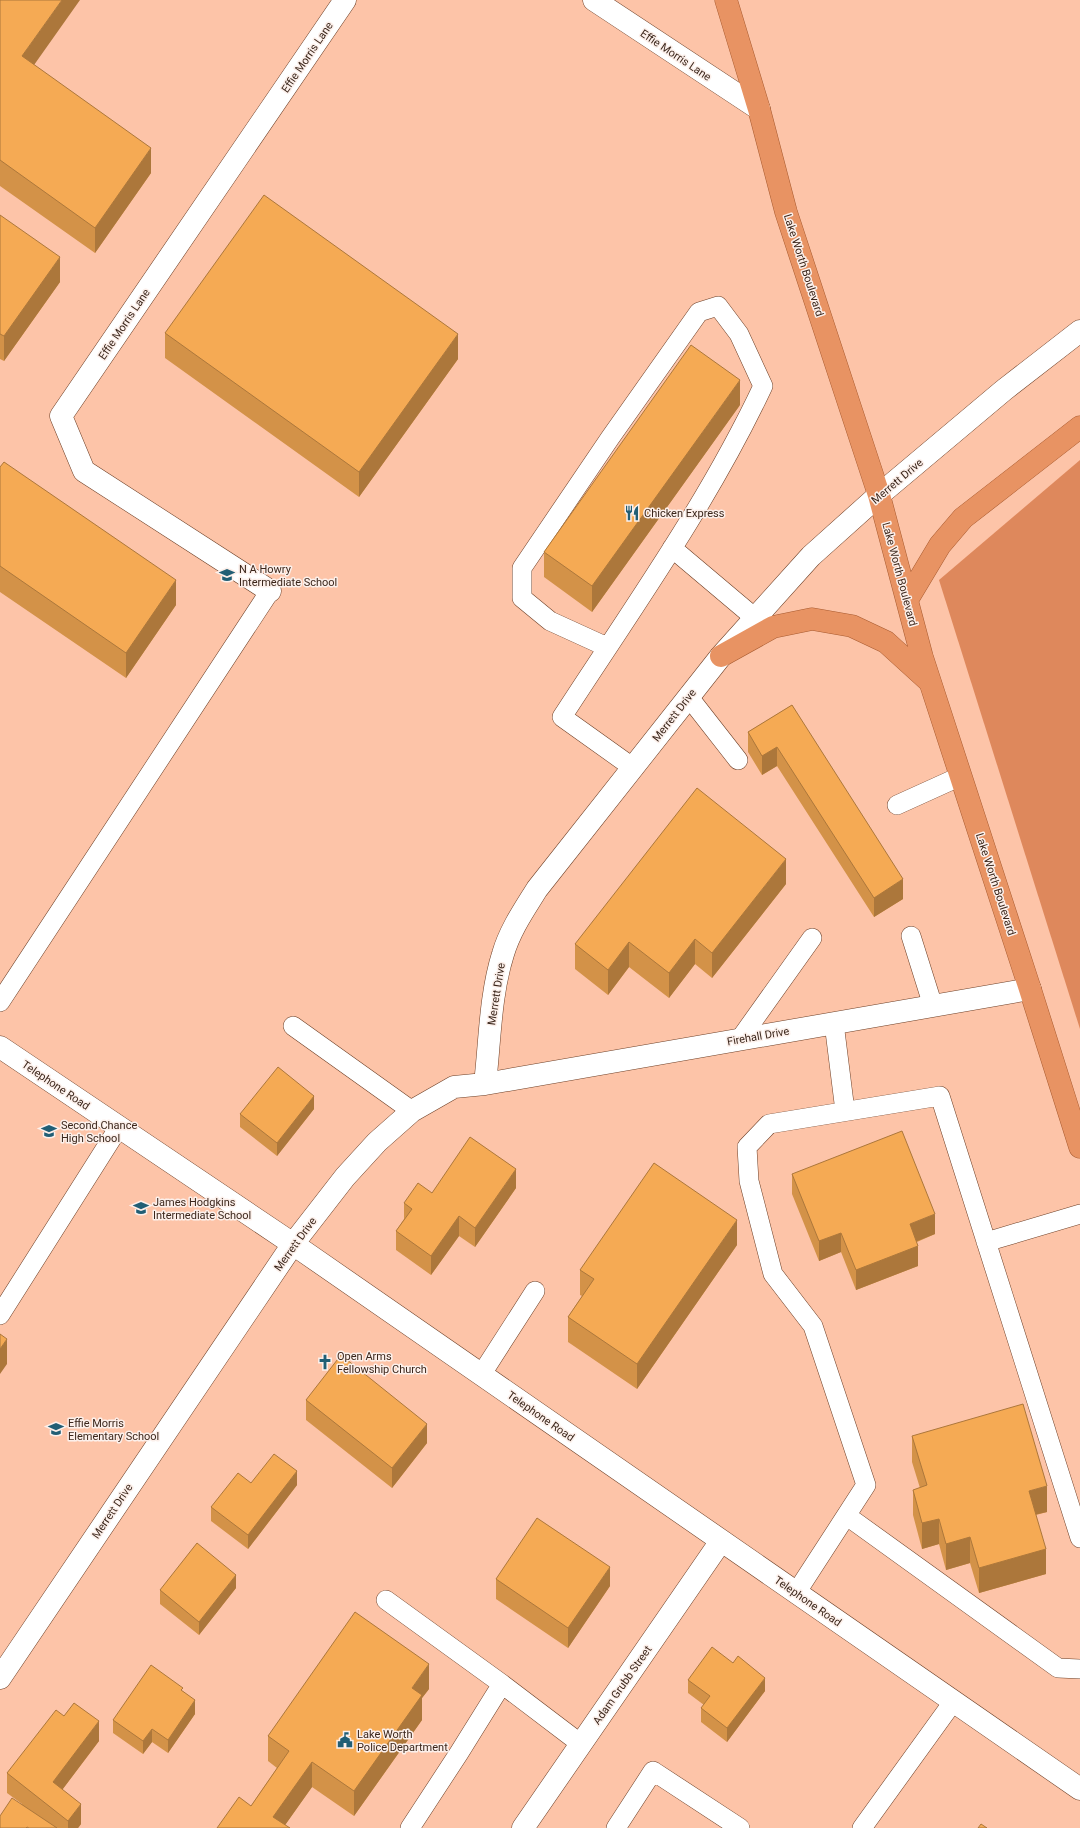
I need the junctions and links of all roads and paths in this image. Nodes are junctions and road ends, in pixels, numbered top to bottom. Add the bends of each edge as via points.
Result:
1 (346, 0) edge
2 (594, 0) edge
3 (726, 0) edge
4 (759, 110) junction
5 (1080, 330) edge
6 (1080, 427) edge
7 (879, 495) junction
8 (672, 548) junction
9 (270, 591) joint
10 (907, 600) junction
11 (755, 618) junction
12 (607, 647) junction
13 (721, 656) junction
14 (930, 682) junction
15 (688, 696) junction
16 (738, 760) dead end
17 (632, 767) junction
18 (961, 776) junction
19 (897, 805) dead end
20 (911, 936) dead end
21 (812, 938) dead end
22 (1030, 989) junction
23 (0, 1002) edge
24 (933, 1006) junction
25 (834, 1023) junction
26 (293, 1026) dead end
27 (740, 1039) junction
28 (0, 1047) edge
29 (485, 1084) junction
30 (412, 1111) junction
31 (845, 1112) junction
32 (119, 1127) junction
33 (1080, 1147) edge
34 (1080, 1214) edge
35 (986, 1242) junction
36 (293, 1244) junction
37 (535, 1291) dead end
38 (0, 1315) edge
39 (481, 1375) junction
40 (847, 1516) junction
41 (1080, 1538) edge
42 (721, 1541) junction
43 (796, 1593) junction
44 (386, 1600) dead end
45 (1080, 1668) edge
46 (0, 1678) edge
47 (502, 1684) junction
48 (953, 1702) junction
49 (581, 1744) junction
50 (1080, 1790) edge
51 (528, 1826) edge
52 (410, 1828) edge
53 (616, 1828) edge
54 (740, 1828) edge
55 (862, 1828) edge

1 - 9 street, Effie Morris Lane via 62,416 84,471
2 - 4 street, Effie Morris Lane
3 - 4 highway, Lake Worth Boulevard
4 - 7 highway, Lake Worth Boulevard via 786,212
5 - 7 street, Merrett Drive
6 - 10 highway via 962,518 940,546
7 - 10 highway, Lake Worth Boulevard
7 - 11 street, Merrett Drive via 811,556
8 - 11 lane
8 - 12 lane
8 - 12 lane via 740,434 763,386 739,334 718,306 699,312 522,568 522,598 550,621
9 - 23 lane
10 - 14 highway, Lake Worth Boulevard
11 - 13 street, Merrett Drive
12 - 17 lane via 562,717
13 - 14 highway via 773,627 812,619 852,626 886,642
13 - 15 street, Merrett Drive
14 - 18 highway, Lake Worth Boulevard
15 - 16 lane
15 - 17 street, Merrett Drive
17 - 29 street, Merrett Drive via 537,889 514,927 496,979
18 - 19 lane
18 - 22 highway, Lake Worth Boulevard
20 - 24 lane
21 - 27 lane
22 - 24 street, Firehall Drive
22 - 33 highway, Lake Worth Boulevard
24 - 25 street, Firehall Drive
25 - 27 street, Firehall Drive
25 - 31 lane
26 - 30 lane
27 - 29 street, Firehall Drive
28 - 32 street, Telephone Road
29 - 30 street, Merrett Drive via 454,1087
30 - 36 street, Merrett Drive via 377,1142 344,1177
31 - 35 lane via 940,1096
31 - 40 lane via 769,1124 747,1146 749,1181 773,1274 813,1326 866,1485
32 - 36 street, Telephone Road
32 - 38 lane
34 - 35 lane
35 - 41 lane
36 - 39 street, Telephone Road
36 - 46 street, Merrett Drive
37 - 39 lane
39 - 42 street, Telephone Road
40 - 43 lane
40 - 45 lane via 1058,1668
42 - 43 street, Telephone Road
42 - 49 street, Adam Grubb Street
43 - 48 street, Telephone Road
44 - 47 lane
47 - 49 lane
47 - 52 lane
48 - 50 street, Telephone Road
48 - 55 lane
49 - 51 street, Adam Grubb Street
53 - 54 lane via 653,1771

